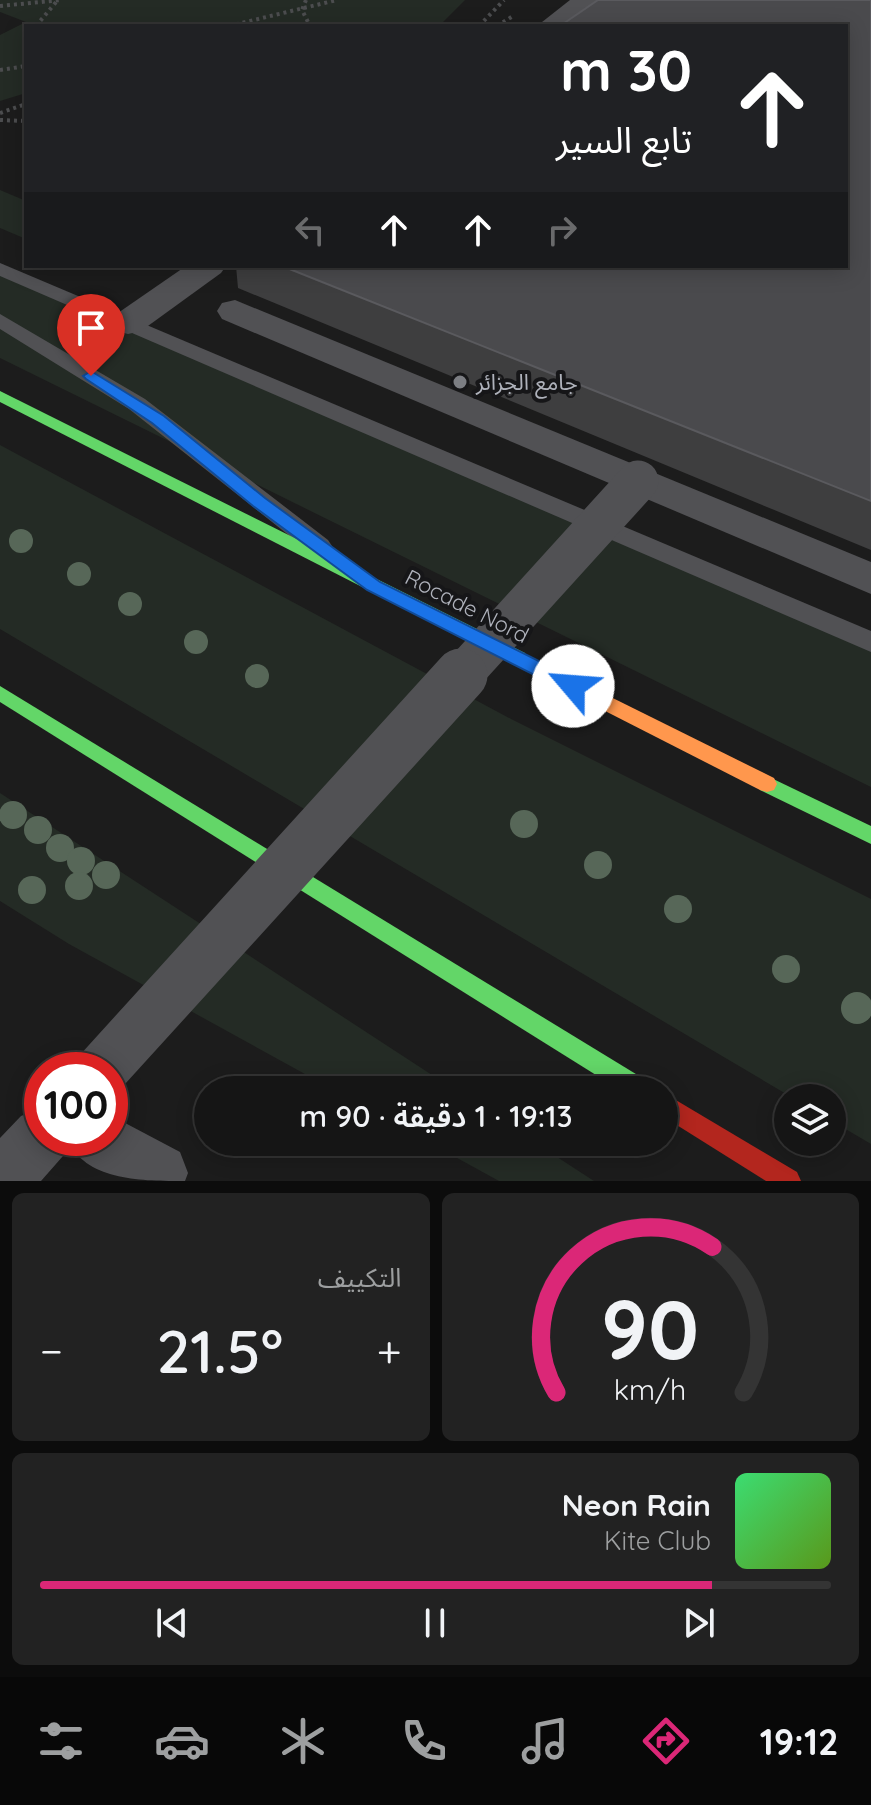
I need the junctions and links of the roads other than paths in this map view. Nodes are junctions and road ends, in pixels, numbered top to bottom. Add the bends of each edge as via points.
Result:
1 (588, 0) edge
2 (554, 24) edge
3 (206, 268) edge
4 (0, 269) edge
5 (235, 311) dead end
6 (0, 320) edge
7 (128, 323) junction
8 (0, 396) edge
9 (638, 481) junction
10 (871, 579) edge
11 (374, 586) junction
12 (871, 642) edge
13 (0, 693) edge
14 (871, 836) edge
15 (118, 1052) edge
16 (618, 1076) edge
17 (678, 1113) edge
18 (724, 1141) junction
19 (24, 1156) edge
20 (128, 1156) edge
21 (158, 1173) dead end
22 (1, 1181) edge
23 (779, 1181) edge
24 (788, 1181) edge

1 - 2 street
3 - 7 street
4 - 7 lane
5 - 9 street
6 - 11 lane via 137,404
7 - 12 lane
8 - 11 highway, Rocade Nord
9 - 10 street
9 - 15 street, bridge
11 - 14 highway, Rocade Nord
13 - 16 highway
17 - 18 highway
18 - 23 highway
18 - 24 highway
19 - 22 street
20 - 21 street

